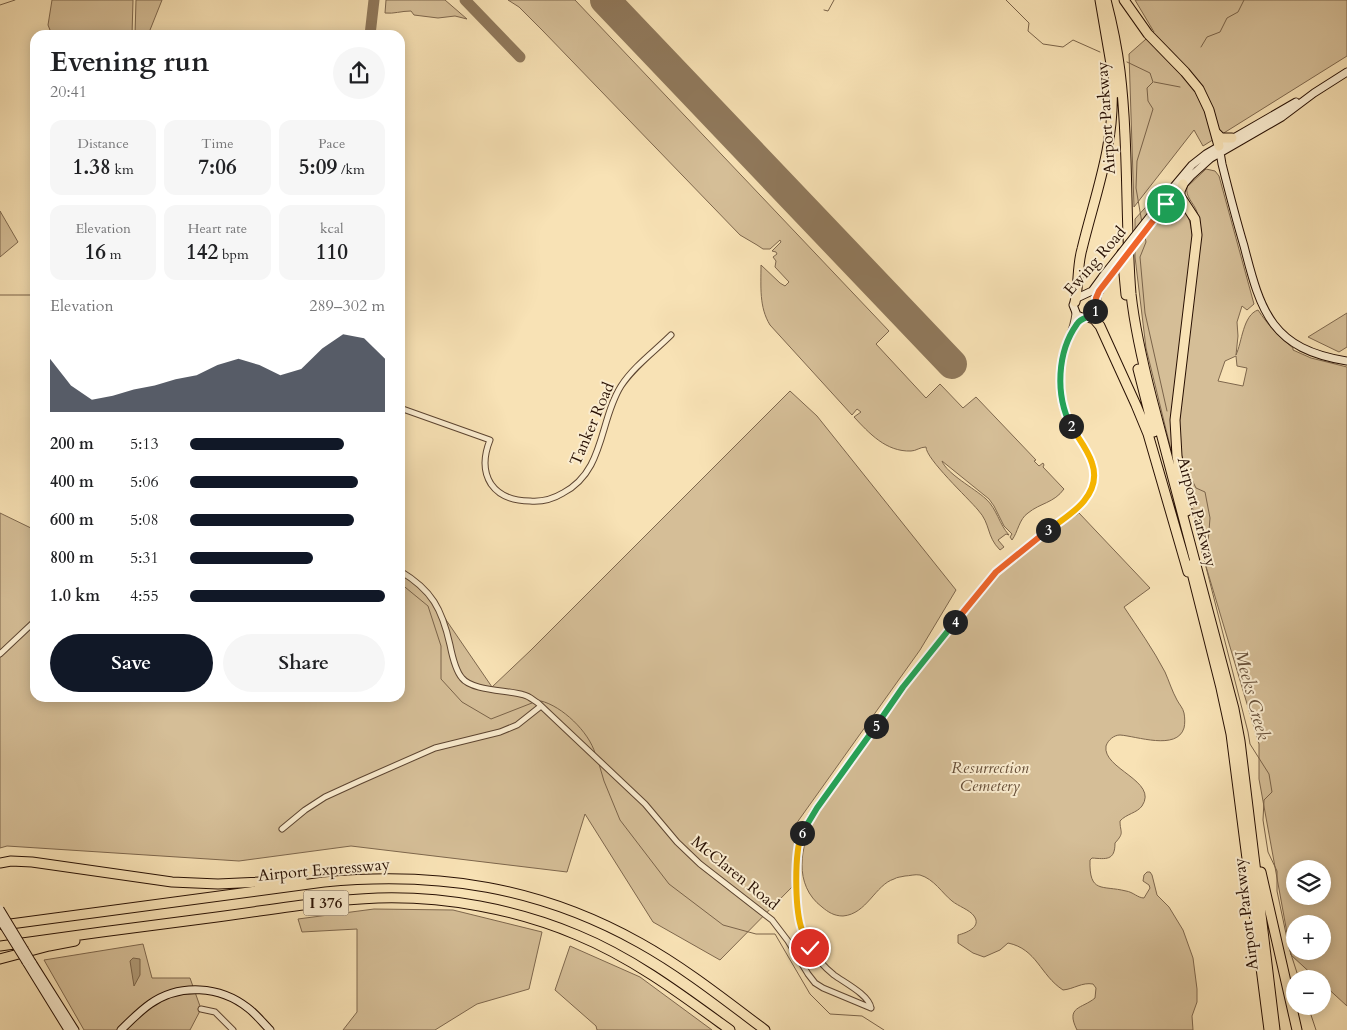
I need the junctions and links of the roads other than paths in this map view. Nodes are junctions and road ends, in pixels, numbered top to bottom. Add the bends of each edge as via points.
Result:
1 (1100, 0) edge
2 (1106, 0) edge
3 (1124, 0) edge
4 (1110, 52) junction
5 (1347, 72) edge
6 (1314, 93) junction
7 (1216, 133) junction
8 (1232, 138) junction
9 (1219, 149) junction
10 (1183, 184) junction
11 (1167, 198) junction
12 (1184, 203) junction
13 (1105, 278) junction
14 (1074, 302) junction
15 (1074, 312) junction
16 (1086, 318) junction
17 (1072, 331) junction
18 (672, 334) dead end
19 (1347, 362) edge
20 (405, 410) edge
21 (405, 574) edge
22 (1201, 584) junction
23 (30, 626) edge
24 (1212, 653) junction
25 (0, 654) edge
26 (541, 706) junction
27 (1240, 741) junction
28 (282, 829) dead end
29 (0, 863) edge
30 (461, 883) junction
31 (322, 903) junction
32 (1253, 907) junction
33 (0, 909) edge
34 (0, 920) edge
35 (0, 925) edge
36 (0, 946) edge
37 (0, 959) edge
38 (29, 962) junction
39 (201, 1009) dead end
40 (68, 1030) edge
41 (75, 1030) edge
42 (121, 1030) edge
43 (233, 1030) edge
44 (270, 1030) edge
45 (730, 1030) edge
46 (765, 1030) edge
47 (1264, 1030) edge
48 (1269, 1030) edge
49 (1275, 1030) edge
50 (1298, 1030) edge

1 - 4 highway, Airport Parkway
2 - 22 highway, Airport Parkway via 1120,70 1129,262 1140,353
3 - 7 highway via 1148,34 1199,89
4 - 14 highway via 1112,101 1109,141 1079,259
4 - 24 highway, Airport Parkway via 1117,105 1124,276 1132,336
5 - 6 street, Ewing Road
6 - 8 street, Ewing Road
6 - 9 street, Ewing Road via 1282,117
7 - 8 highway via 1221,138
7 - 9 highway
8 - 9 street, Ewing Road
9 - 10 street, Ewing Road
9 - 11 street, Ewing Road via 1192,165
9 - 19 street via 1251,275 1265,311 1295,344 1323,358
10 - 11 street, Ewing Road
10 - 12 highway via 1180,193
11 - 12 highway
11 - 13 street, Ewing Road, bridge
12 - 22 highway via 1194,219 1198,235 1175,436
13 - 14 street, Ewing Road
13 - 16 street, Ewing Road via 1097,295 1095,313
14 - 15 street, Ewing Road
15 - 16 street, Ewing Road
15 - 17 street
16 - 17 street
16 - 24 highway via 1096,320 1100,326 1142,419
17 - 26 street, McClaren Road via 1063,358 1060,387 1065,415 1092,462 1094,478 1091,492 1084,503 1012,558 986,583 903,687 817,808 801,836 797,898 801,929 818,960 868,999 872,1008 815,983 772,920 700,864 645,804
18 - 20 street, Tanker Road via 622,385 597,454 580,482 545,500 522,501 507,498 497,491 485,470 490,440
21 - 26 street, McClaren Road via 422,586 434,602 462,678 472,684 527,696
22 - 27 highway, Airport Parkway via 1227,677
23 - 25 street
24 - 32 highway, Airport Parkway via 1234,752
26 - 28 street via 517,725 435,748 360,781 305,810
27 - 49 highway, Airport Parkway
27 - 50 highway via 1266,897
29 - 30 highway via 32,862 132,878 200,883 252,883 380,874
30 - 35 highway, Airport Expressway / I 376 via 401,878 341,880
30 - 46 highway, Airport Expressway / I 376 via 547,902 613,929 677,966
31 - 36 highway, Airport Expressway / I 376
31 - 37 highway via 49,946
31 - 45 highway, Airport Expressway / I 376 via 411,898 495,909 544,923 602,946 642,968
32 - 47 highway
32 - 48 highway, Airport Parkway
33 - 38 street, bridge
34 - 38 street, bridge
38 - 40 street
38 - 41 street
39 - 43 street via 215,1012
42 - 44 street via 157,1000 184,989 200,989 236,1000

